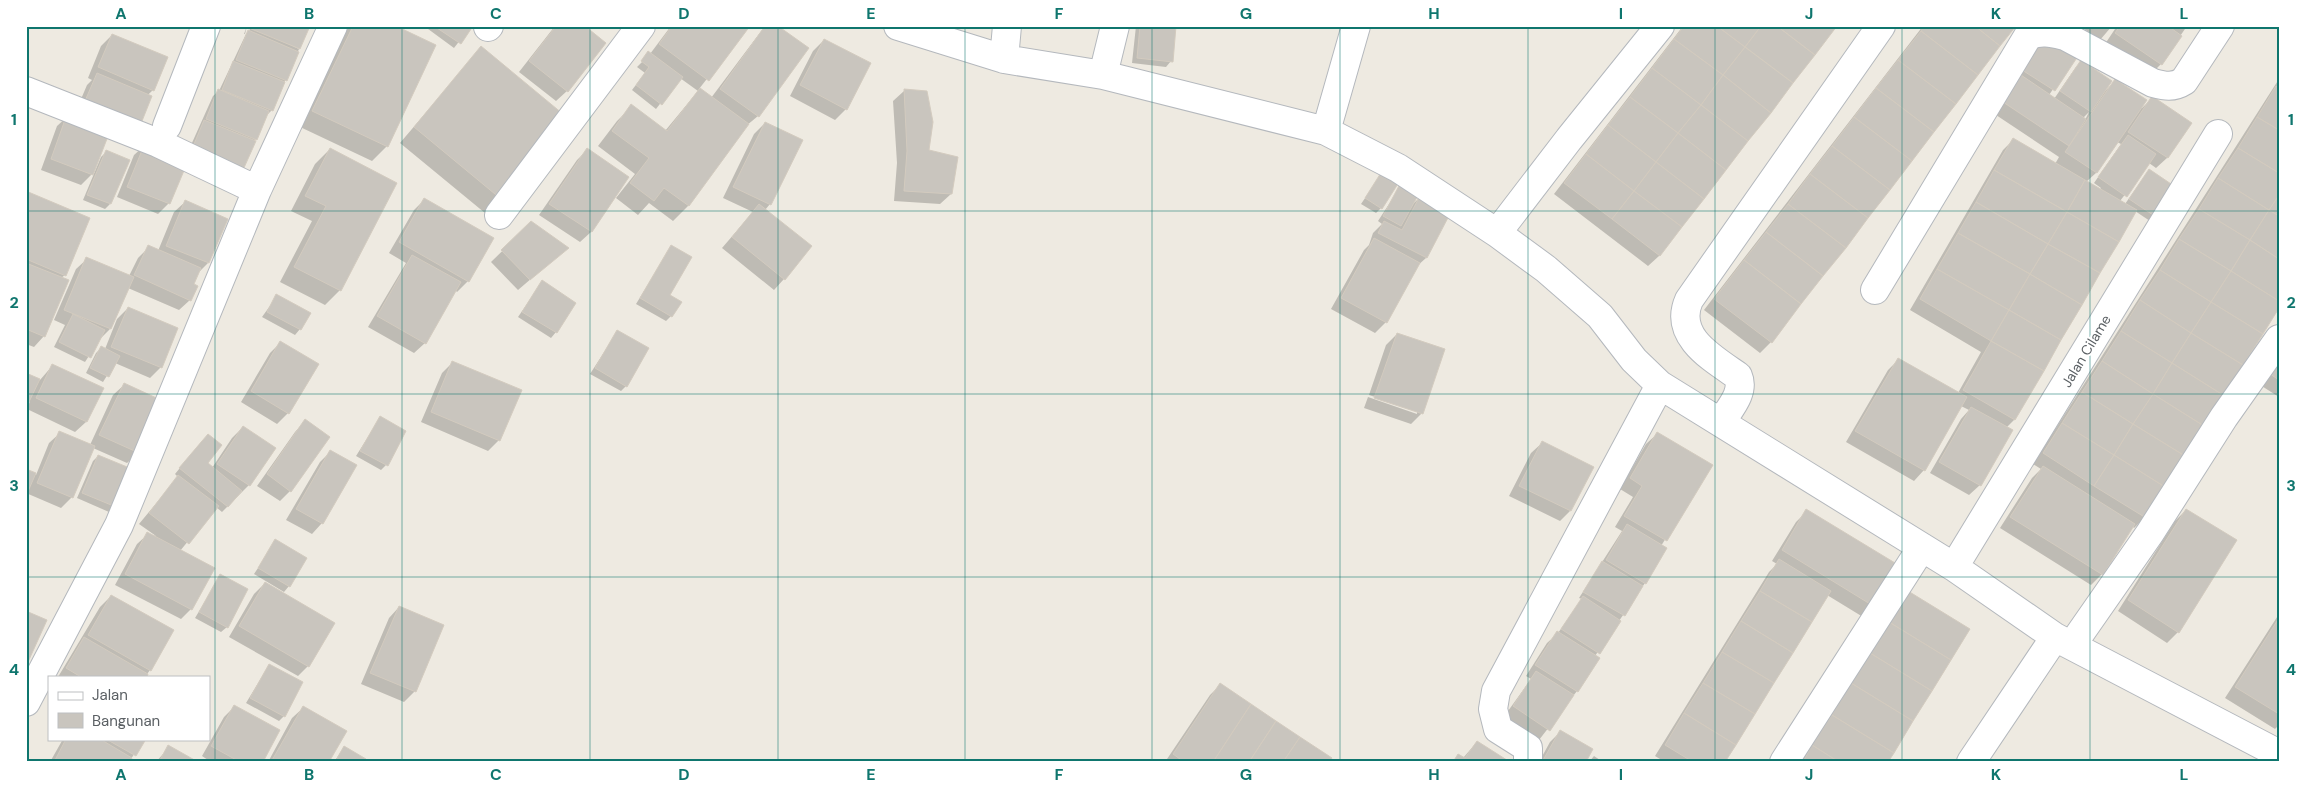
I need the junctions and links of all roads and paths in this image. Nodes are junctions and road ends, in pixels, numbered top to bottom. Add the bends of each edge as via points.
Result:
1 (206, 26) edge
2 (334, 26) edge
3 (641, 26) edge
4 (898, 26) edge
5 (1006, 26) edge
6 (1115, 26) edge
7 (1356, 26) edge
8 (1660, 26) edge
9 (1881, 26) edge
10 (2220, 26) edge
11 (1004, 59) junction
12 (1103, 75) junction
13 (26, 91) edge
14 (166, 126) dead end
15 (1326, 131) junction
16 (2218, 134) dead end
17 (257, 190) junction
18 (499, 215) dead end
19 (1497, 233) junction
20 (1875, 290) dead end
21 (2279, 339) edge
22 (1660, 385) junction
23 (1721, 422) junction
24 (1922, 547) junction
25 (1954, 567) junction
26 (2063, 641) junction
27 (26, 702) edge
28 (2279, 754) edge
29 (1528, 762) edge
30 (1784, 762) edge
31 (1971, 762) edge

1 - 14 street
2 - 17 street
3 - 18 street
4 - 11 street
5 - 11 street
6 - 12 street
7 - 15 street
8 - 19 street via 1568,138
9 - 23 street via 1685,309 1686,324 1693,341 1738,376 1741,383
10 - 20 street via 2184,82 2176,86 2153,83 2065,36 2036,32 2028,36
11 - 12 street
12 - 15 street
13 - 17 street via 158,144
15 - 19 street via 1398,168
16 - 25 street, Jalan Cilame
17 - 27 street via 119,525
19 - 22 street via 1546,269 1600,316 1634,360
21 - 26 street via 2224,417 2150,533
22 - 23 street
22 - 29 street via 1496,691 1493,710 1498,729 1528,748
23 - 24 street
24 - 25 street
24 - 30 street
25 - 26 street
26 - 28 street
26 - 31 street

